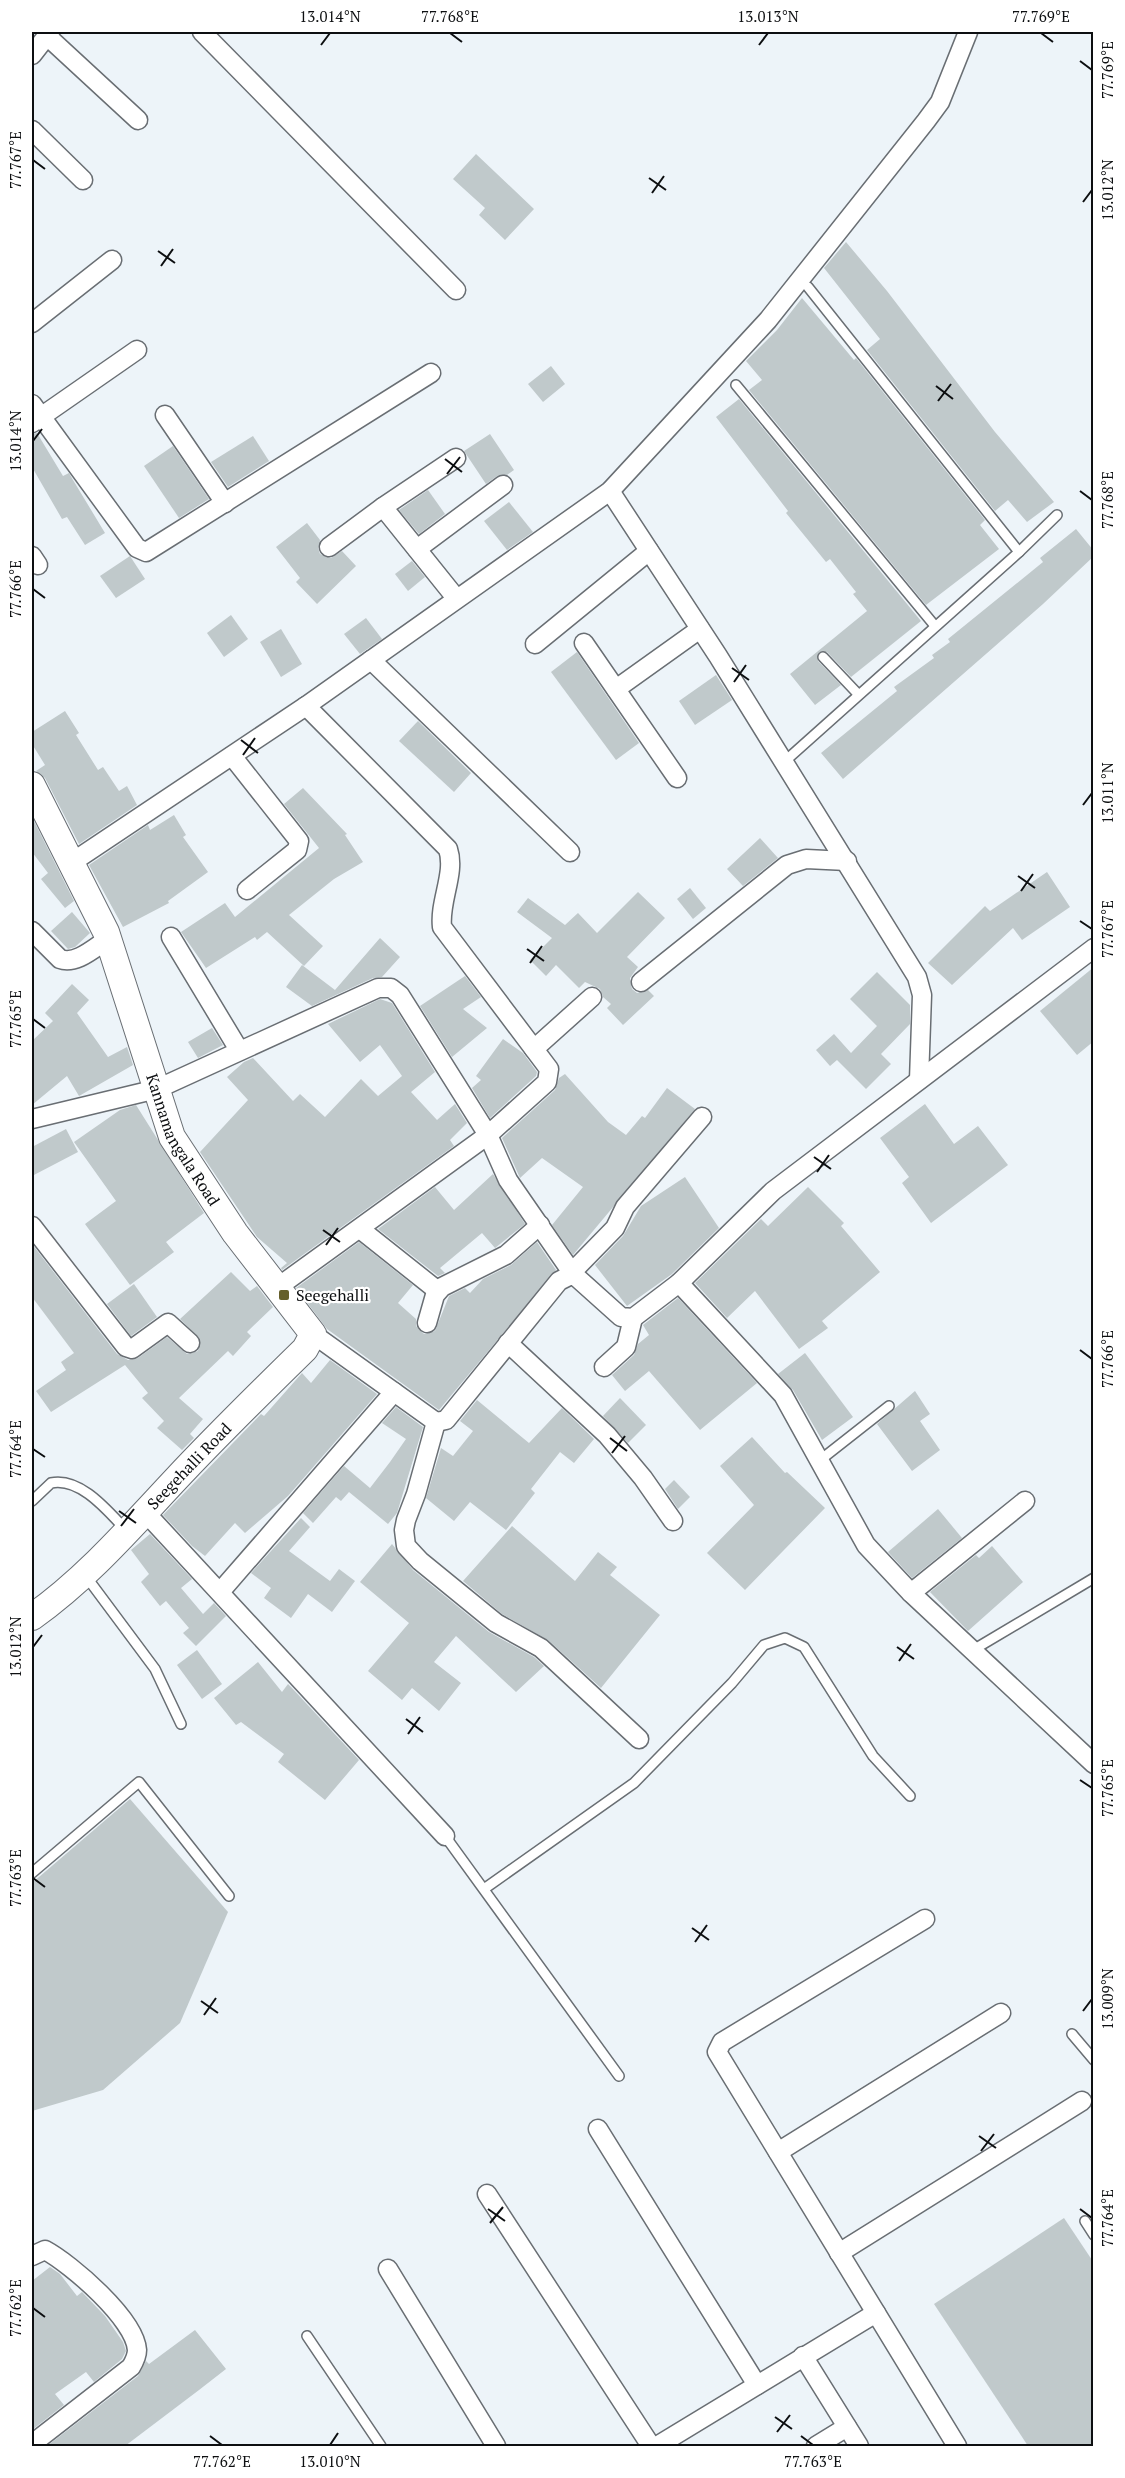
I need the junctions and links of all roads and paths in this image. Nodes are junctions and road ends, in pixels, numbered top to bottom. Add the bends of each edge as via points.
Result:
1 (202, 32) edge
2 (968, 32) edge
3 (48, 34) edge
4 (32, 55) edge
5 (138, 120) dead end
6 (32, 130) edge
7 (83, 180) dead end
8 (112, 260) dead end
9 (808, 287) dead end
10 (456, 290) dead end
11 (32, 323) edge
12 (137, 350) dead end
13 (431, 373) dead end
14 (736, 385) dead end
15 (34, 415) edge
16 (165, 415) dead end
17 (456, 458) dead end
18 (503, 485) dead end
19 (610, 491) junction
20 (225, 503) junction
21 (382, 507) junction
22 (1057, 515) dead end
23 (329, 547) dead end
24 (417, 549) junction
25 (649, 551) junction
26 (1019, 552) junction
27 (456, 598) junction
28 (935, 626) junction
29 (700, 629) junction
30 (584, 643) dead end
31 (535, 645) dead end
32 (823, 657) dead end
33 (371, 660) junction
34 (616, 689) junction
35 (858, 694) junction
36 (306, 706) junction
37 (232, 756) junction
38 (784, 762) junction
39 (677, 778) dead end
40 (32, 785) edge
41 (570, 852) dead end
42 (847, 861) junction
43 (71, 863) junction
44 (247, 890) dead end
45 (32, 931) edge
46 (171, 937) dead end
47 (108, 939) junction
48 (1094, 948) edge
49 (641, 982) dead end
50 (592, 997) dead end
51 (534, 1049) junction
52 (239, 1050) junction
53 (919, 1080) junction
54 (157, 1089) junction
55 (702, 1117) dead end
56 (32, 1119) edge
57 (488, 1135) junction
58 (540, 1225) junction
59 (32, 1226) edge
60 (360, 1228) junction
61 (573, 1273) junction
62 (679, 1283) junction
63 (278, 1287) junction
64 (438, 1291) junction
65 (633, 1318) junction
66 (427, 1323) dead end
67 (313, 1334) junction
68 (190, 1343) dead end
69 (508, 1343) junction
70 (604, 1367) dead end
71 (394, 1392) junction
72 (889, 1406) dead end
73 (436, 1422) junction
74 (819, 1461) junction
75 (32, 1501) edge
76 (1025, 1501) dead end
77 (145, 1512) junction
78 (673, 1521) dead end
79 (127, 1532) junction
80 (84, 1574) junction
81 (1094, 1578) edge
82 (220, 1592) junction
83 (911, 1593) junction
84 (32, 1617) edge
85 (973, 1650) junction
86 (181, 1724) dead end
87 (639, 1739) dead end
88 (1094, 1764) edge
89 (910, 1796) dead end
90 (445, 1836) joint
91 (32, 1873) edge
92 (484, 1889) junction
93 (229, 1896) dead end
94 (925, 1919) dead end
95 (1001, 2013) dead end
96 (1072, 2034) dead end
97 (1094, 2060) edge
98 (619, 2076) dead end
99 (1082, 2101) dead end
100 (598, 2129) dead end
101 (778, 2152) junction
102 (487, 2194) dead end
103 (1085, 2221) dead end
104 (1094, 2235) edge
105 (839, 2253) junction
106 (32, 2256) edge
107 (388, 2269) dead end
108 (876, 2313) junction
109 (307, 2336) dead end
110 (803, 2356) junction
111 (757, 2385) junction
112 (847, 2427) junction
113 (32, 2444) edge
114 (381, 2446) edge
115 (496, 2446) edge
116 (651, 2446) edge
117 (657, 2446) edge
118 (816, 2446) edge
119 (859, 2446) edge
120 (957, 2446) edge

1 - 10 street
2 - 19 street via 940,102 926,121 768,321
3 - 4 street
3 - 5 street
6 - 7 street
8 - 11 street
9 - 26 lane
12 - 15 street
13 - 20 street
14 - 28 lane
15 - 20 street via 140,551 146,552
16 - 20 street
17 - 21 street
18 - 24 street
19 - 25 street
19 - 27 street
21 - 23 street
21 - 24 street
22 - 26 lane
24 - 27 street
25 - 29 street
25 - 31 street
26 - 28 lane
27 - 33 street
28 - 35 lane
29 - 34 street
29 - 38 street
30 - 34 street
32 - 35 lane
33 - 36 street
33 - 41 street
34 - 39 street
35 - 38 lane
36 - 37 street
36 - 51 street via 448,849 450,864 441,907 442,927
37 - 43 street
37 - 44 street via 299,841 297,850
38 - 42 street
40 - 43 main road, Kannamangala Road
42 - 49 street via 806,859 787,865
42 - 53 street via 917,977 922,995
43 - 47 main road, Kannamangala Road
45 - 47 street via 66,962
46 - 52 street
47 - 54 main road, Kannamangala Road
48 - 53 street
50 - 51 street
51 - 57 street via 549,1069 547,1082
52 - 54 street
52 - 57 street via 378,988 391,988 400,995
53 - 62 street via 773,1191
54 - 56 street
54 - 63 main road, Kannamangala Road via 172,1137 235,1233
55 - 61 street via 625,1207 615,1228
57 - 58 street via 508,1180
57 - 60 street
58 - 61 street
58 - 64 street via 506,1255
59 - 68 street via 126,1347 132,1348 168,1323
60 - 63 street
60 - 64 street
61 - 65 street via 621,1317
61 - 69 street via 559,1281
62 - 65 street
62 - 74 street via 783,1395
63 - 67 main road, Kannamangala Road
64 - 66 street
65 - 70 street via 626,1347
67 - 71 street, Kannamangala Road
67 - 77 main road, Seegehalli Road via 305,1349
69 - 73 street via 446,1420
69 - 78 street via 607,1436
71 - 73 street, Kannamangala Road
71 - 82 street
72 - 74 lane
73 - 87 street via 406,1520 406,1546 496,1623 541,1648
74 - 83 street via 866,1545
75 - 79 lane via 51,1483 69,1484 106,1509
76 - 83 street
77 - 79 main road, Seegehalli Road
77 - 82 street
79 - 80 main road, Seegehalli Road
80 - 84 main road, Seegehalli Road via 61,1597
80 - 86 lane via 155,1669
81 - 85 lane
82 - 90 street
83 - 85 street
85 - 88 street
89 - 92 lane via 873,1756 804,1647 785,1638 764,1645 634,1784
90 - 92 lane
91 - 93 lane via 139,1782
92 - 98 lane
94 - 101 street via 718,2047 717,2052
95 - 101 street
96 - 97 lane
99 - 105 street
100 - 111 street
101 - 105 street
102 - 116 street
103 - 104 lane
105 - 108 street
106 - 113 street via 45,2250 74,2269 128,2328 137,2348 131,2367
107 - 115 street
108 - 110 street
108 - 120 street
109 - 114 lane
110 - 111 street
110 - 112 street
111 - 117 street
112 - 118 street
112 - 119 street

